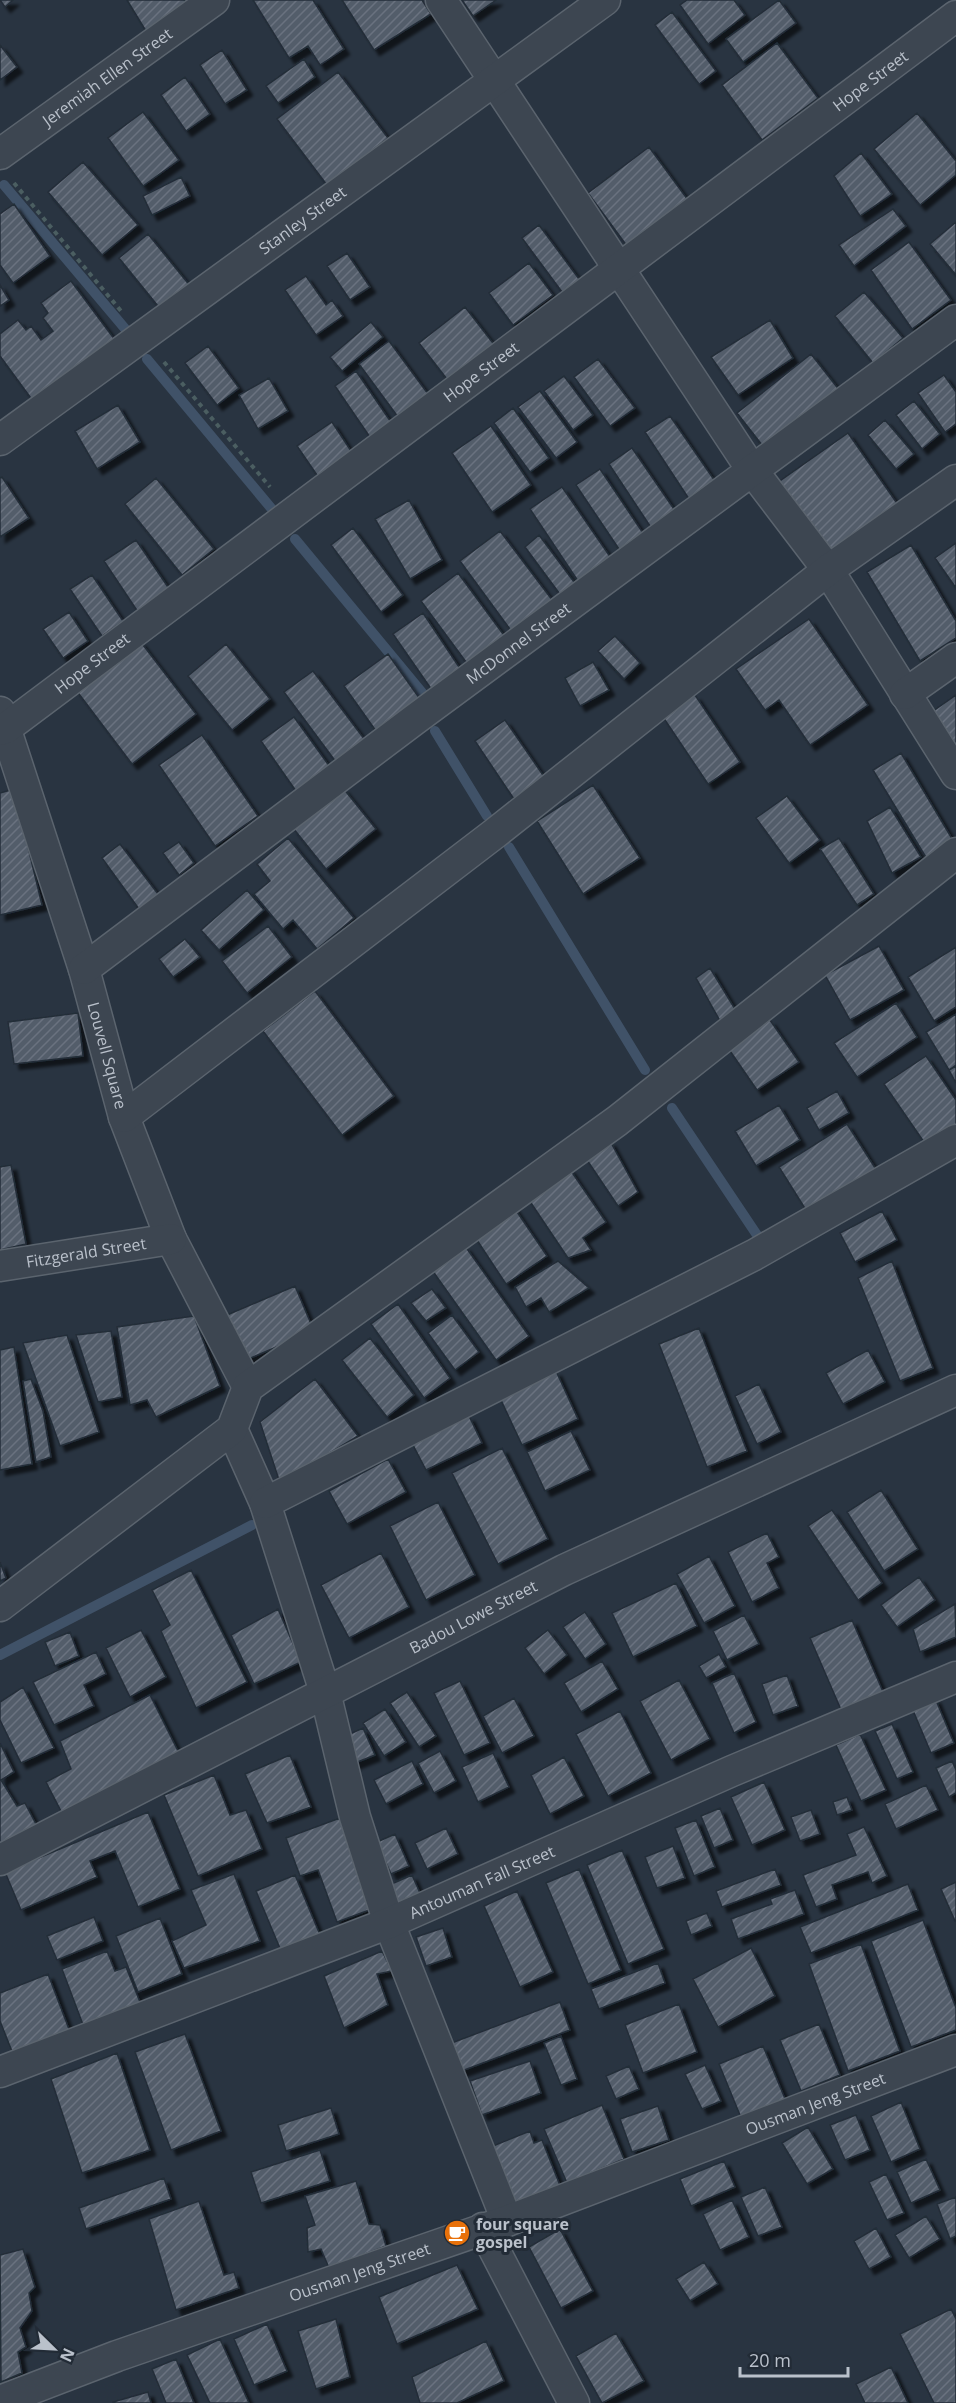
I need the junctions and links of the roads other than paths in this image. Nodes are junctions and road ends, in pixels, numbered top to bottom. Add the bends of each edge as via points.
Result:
1 (214, 0) edge
2 (441, 0) edge
3 (604, 0) edge
4 (956, 16) edge
5 (496, 80) junction
6 (0, 154) edge
7 (619, 271) junction
8 (956, 320) edge
9 (0, 440) edge
10 (752, 470) junction
11 (956, 480) edge
12 (828, 570) junction
13 (956, 658) edge
14 (905, 694) junction
15 (2, 723) edge
16 (956, 774) edge
17 (956, 853) edge
18 (84, 969) junction
19 (124, 1117) junction
20 (956, 1140) edge
21 (171, 1239) junction
22 (0, 1266) edge
23 (248, 1387) junction
24 (956, 1390) edge
25 (232, 1430) junction
26 (265, 1503) junction
27 (0, 1606) edge
28 (956, 1677) edge
29 (325, 1692) junction
30 (0, 1860) edge
31 (389, 1923) junction
32 (956, 2050) edge
33 (0, 2072) edge
34 (495, 2224) junction
35 (0, 2401) edge
36 (574, 2403) edge

1 - 6 street, Jeremiah Ellen Street
2 - 5 street
3 - 5 street, Stanley Street
4 - 7 street, Hope Street
5 - 7 street
5 - 9 street, Stanley Street
7 - 10 street
7 - 15 street, Hope Street
8 - 10 street, McDonnel Street
10 - 12 street
10 - 18 street, McDonnel Street
11 - 12 street
12 - 14 street
12 - 19 street via 504,827
13 - 14 street
14 - 16 street
15 - 18 street, Louvell Square
17 - 23 street via 617,1121
18 - 19 street, Louvell Square
19 - 21 street, Louvell Square
20 - 26 street via 754,1255
21 - 22 street, Fitzgerald Street
21 - 23 street, Louvell Square
23 - 25 street
24 - 29 street, Badou Lowe Street via 564,1570
25 - 26 street
25 - 27 street
26 - 29 street
28 - 31 street, Antouman Fall Street
29 - 30 street, Badou Lowe Street
29 - 31 street via 355,1817
31 - 33 street, Antouman Fall Street
31 - 34 street
32 - 34 street, Ousman Jeng Street
34 - 35 street, Ousman Jeng Street
34 - 36 street

